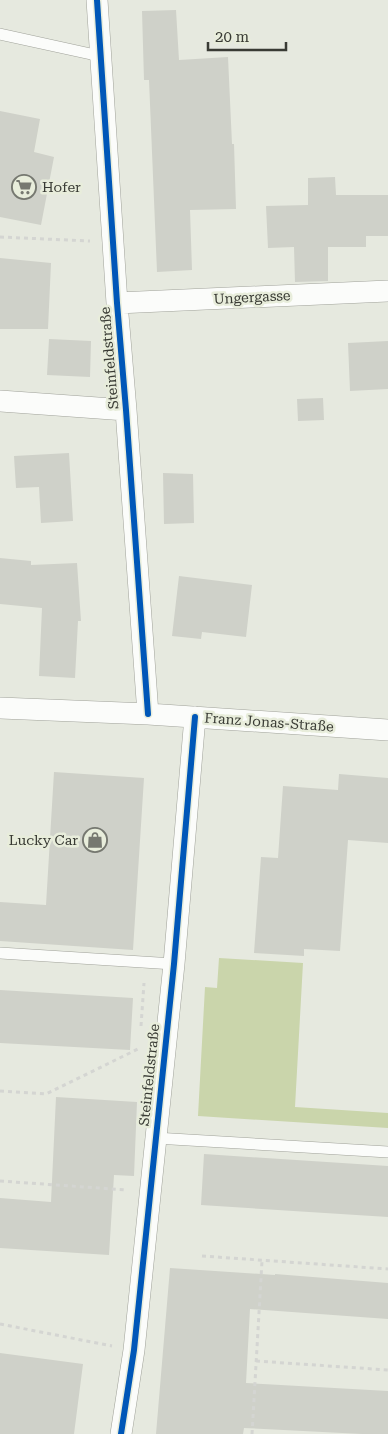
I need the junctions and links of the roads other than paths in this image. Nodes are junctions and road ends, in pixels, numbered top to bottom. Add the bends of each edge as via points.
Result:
1 (97, 0) edge
2 (0, 34) edge
3 (100, 56) junction
4 (388, 290) edge
5 (117, 303) junction
6 (0, 401) edge
7 (126, 410) junction
8 (0, 708) edge
9 (148, 714) junction
10 (195, 717) junction
11 (388, 730) edge
12 (0, 953) edge
13 (174, 964) junction
14 (155, 1138) junction
15 (388, 1152) edge
16 (121, 1434) edge

1 - 3 street, Steinfeldstraße
2 - 3 lane
3 - 5 street, Steinfeldstraße
4 - 5 street, Ungergasse
5 - 7 street, Steinfeldstraße
6 - 7 street
7 - 9 street, Steinfeldstraße
8 - 9 street, Franz Jonas-Straße
9 - 10 street, Franz Jonas-Straße
10 - 11 street, Franz Jonas-Straße
10 - 13 street, Steinfeldstraße
12 - 13 lane
13 - 14 street, Steinfeldstraße
14 - 15 lane
14 - 16 street, Steinfeldstraße via 134,1350

